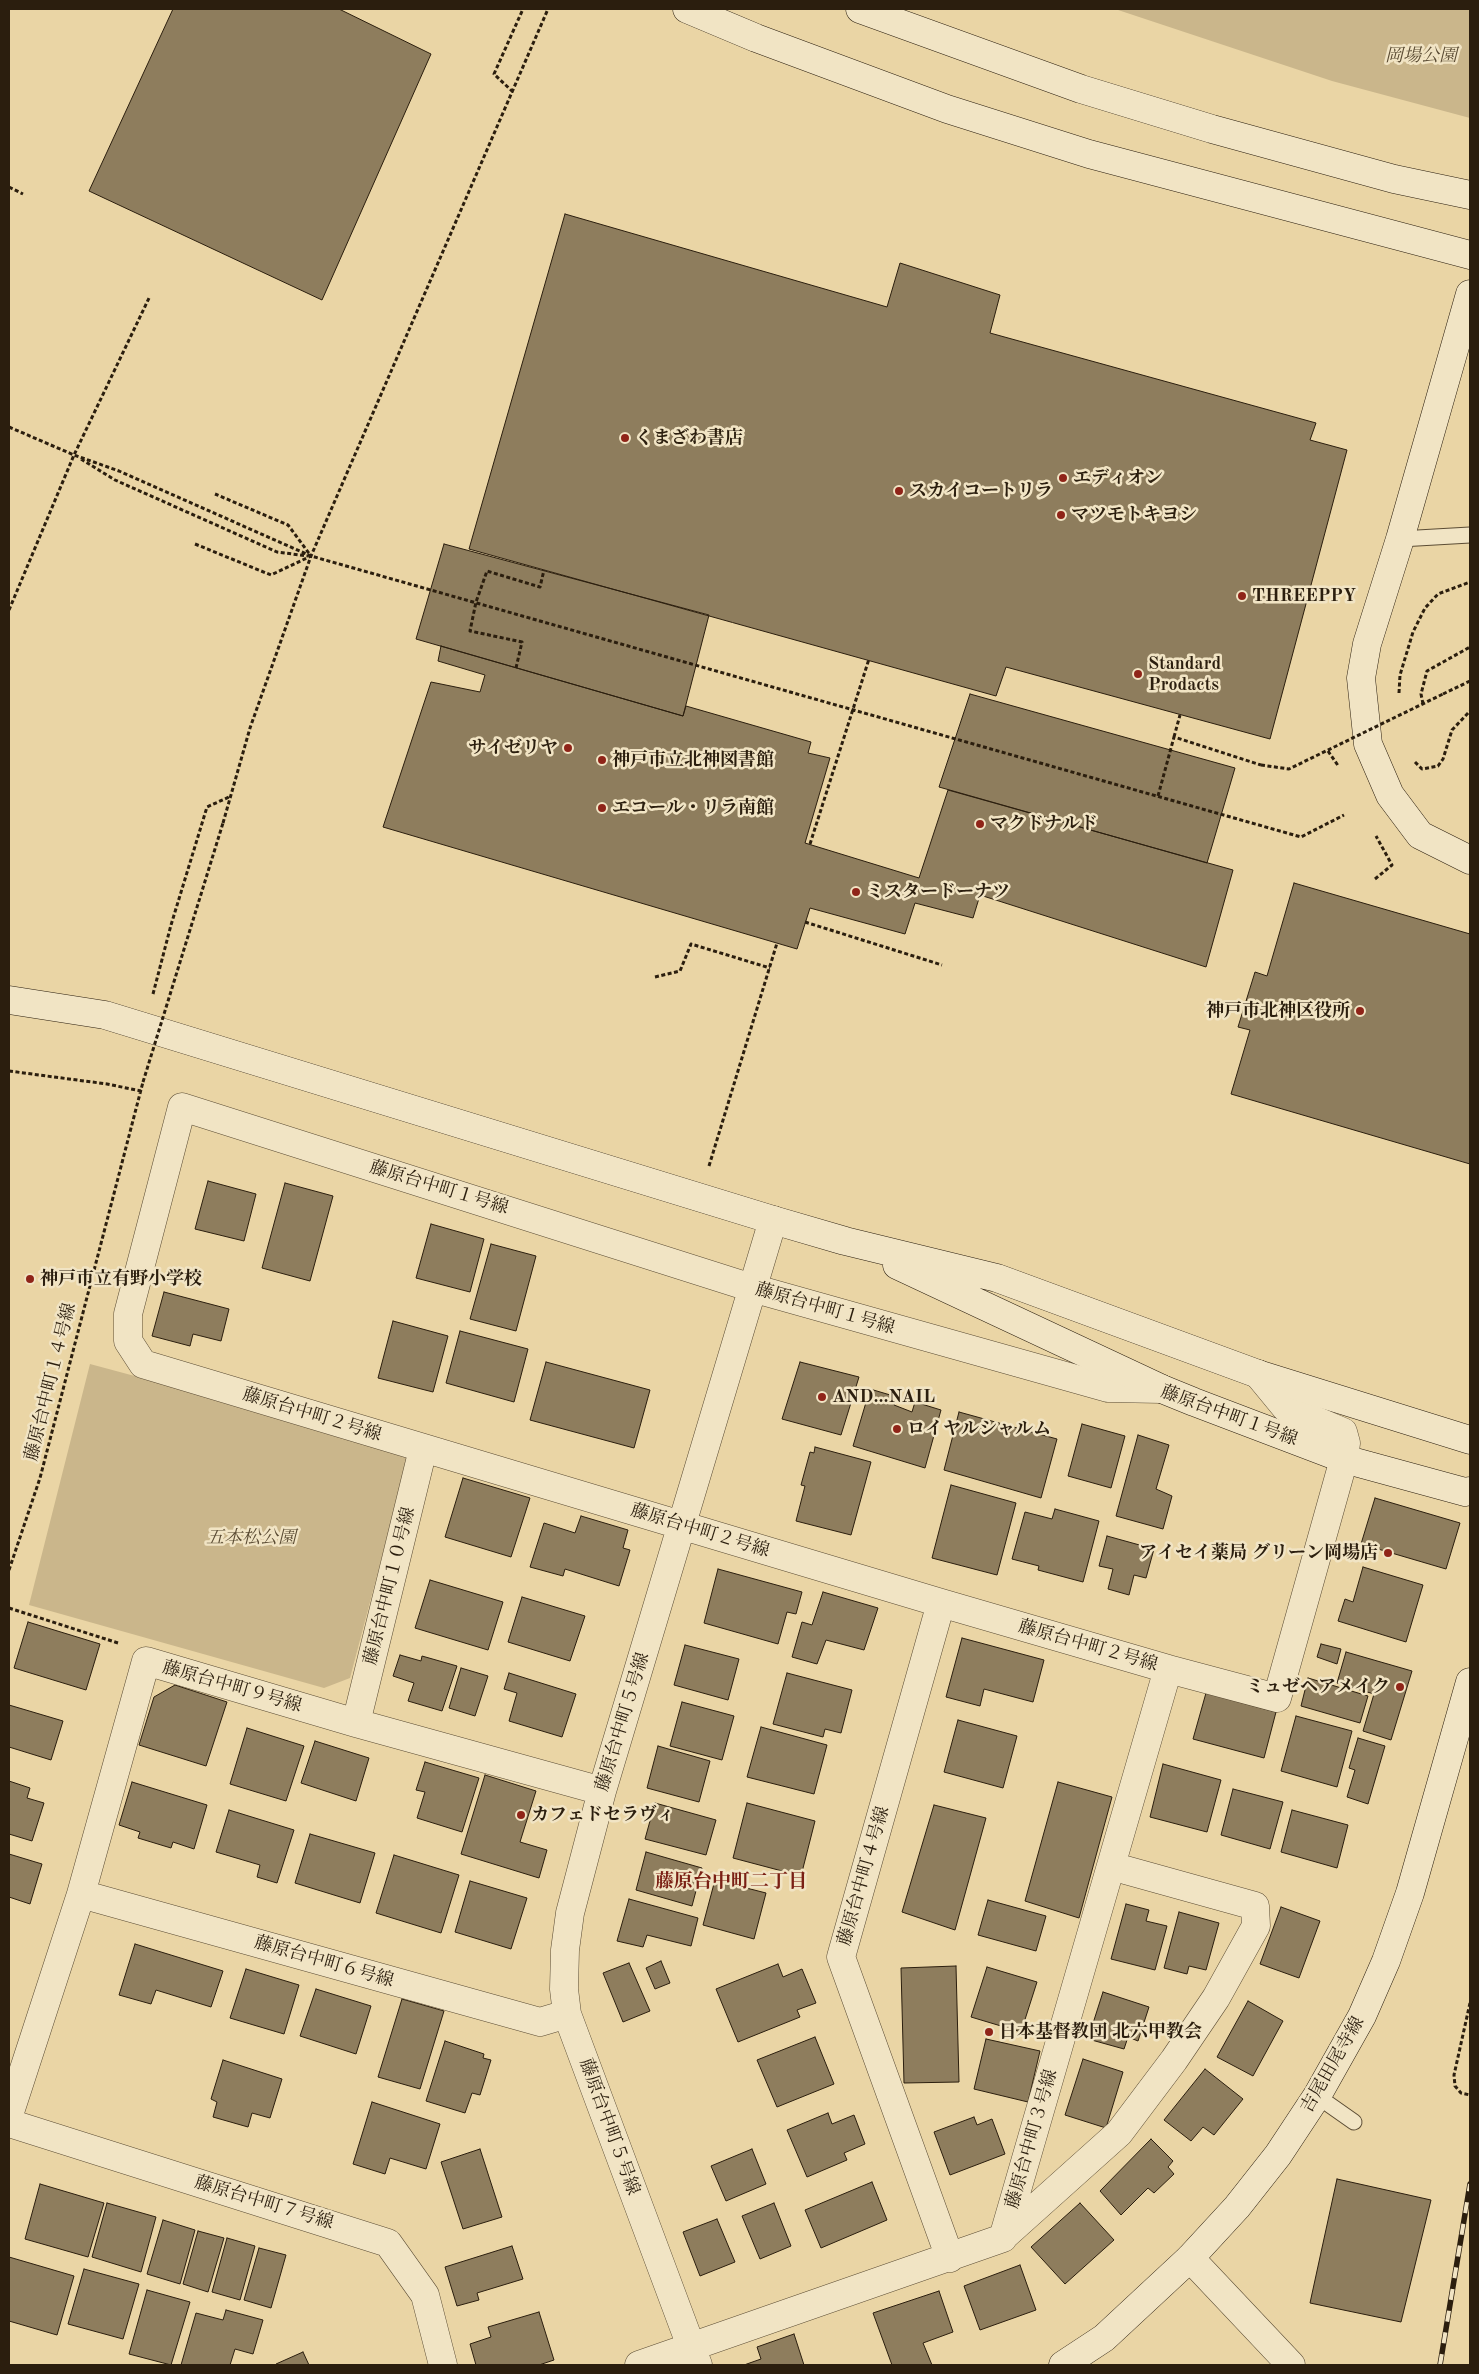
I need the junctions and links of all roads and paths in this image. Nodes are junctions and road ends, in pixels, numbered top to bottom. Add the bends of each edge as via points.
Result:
1 (523, 9) edge
2 (548, 9) edge
3 (687, 9) edge
4 (860, 9) edge
5 (513, 92) junction
6 (9, 187) edge
7 (23, 194) dead end
8 (1470, 195) edge
9 (1470, 255) edge
10 (1470, 294) edge
11 (150, 296) dead end
12 (9, 428) edge
13 (74, 455) junction
14 (215, 494) dead end
15 (1470, 535) edge
16 (1400, 539) junction
17 (195, 544) dead end
18 (311, 556) junction
19 (544, 570) dead end
20 (1470, 582) edge
21 (476, 602) junction
22 (9, 610) edge
23 (1470, 647) edge
24 (869, 660) dead end
25 (516, 668) dead end
26 (1470, 681) edge
27 (1399, 698) dead end
28 (1423, 704) junction
29 (1400, 708) dead end
30 (854, 710) junction
31 (1470, 711) edge
32 (1180, 715) dead end
33 (1402, 718) dead end
34 (1174, 737) junction
35 (1328, 751) junction
36 (1412, 755) dead end
37 (1339, 767) dead end
38 (1158, 796) junction
39 (230, 797) junction
40 (1344, 815) dead end
41 (810, 844) dead end
42 (1388, 858) dead end
43 (1470, 860) edge
44 (1375, 878) dead end
45 (806, 922) dead end
46 (777, 943) dead end
47 (942, 965) dead end
48 (770, 968) junction
49 (655, 977) dead end
50 (9, 1000) edge
51 (151, 1003) dead end
52 (9, 1071) edge
53 (141, 1091) junction
54 (182, 1107) joint
55 (708, 1172) dead end
56 (773, 1220) junction
57 (845, 1241) junction
58 (752, 1288) junction
59 (1258, 1374) junction
60 (1162, 1389) junction
61 (1470, 1440) edge
62 (423, 1449) junction
63 (1344, 1459) junction
64 (1470, 1491) edge
65 (683, 1526) junction
66 (9, 1570) edge
67 (941, 1603) junction
68 (9, 1608) edge
69 (146, 1661) junction
70 (1168, 1670) junction
71 (1470, 1682) edge
72 (356, 1723) junction
73 (602, 1791) junction
74 (1112, 1866) junction
75 (81, 1894) junction
76 (1470, 2003) edge
77 (567, 2014) junction
78 (1470, 2095) edge
79 (1317, 2096) junction
80 (9, 2115) edge
81 (1354, 2122) dead end
82 (9, 2123) edge
83 (1003, 2238) junction
84 (950, 2258) junction
85 (1190, 2258) junction
86 (694, 2356) edge
87 (443, 2365) edge
88 (639, 2365) edge
89 (1062, 2365) edge
90 (1291, 2365) edge

1 - 5 path via 494,74
2 - 5 path, 藤原台中町１４号線
3 - 9 street via 948,109 1089,154
4 - 8 street via 1081,89 1212,129 1394,180
5 - 18 path, 藤原台中町１４号線
6 - 7 path
10 - 16 street
11 - 13 path
12 - 13 path
13 - 18 path via 119,471
13 - 18 path via 114,480 277,552
13 - 22 path
14 - 18 path via 288,525
15 - 16 lane
16 - 43 street via 1367,644 1361,678 1368,744 1390,795 1420,836
17 - 18 path via 271,575
18 - 21 path
18 - 39 path, 藤原台中町１４号線 via 250,728
19 - 21 path via 540,587 487,571
20 - 27 path via 1438,594 1425,608 1413,632 1400,675
21 - 25 path via 470,631 522,642
21 - 30 path
23 - 28 path via 1427,672 1421,694
24 - 30 path
26 - 28 path, bridge
28 - 35 path, bridge
29 - 33 path
30 - 38 path
30 - 41 path
31 - 36 path via 1452,730 1438,766 1422,769
32 - 34 path
34 - 35 path, bridge via 1261,765 1289,769
34 - 38 path
35 - 37 path
38 - 40 path via 1301,837
39 - 51 path via 208,807 171,925
39 - 53 path, 藤原台中町１４号線, bridge
42 - 44 path via 1392,865
45 - 47 path
46 - 48 path
48 - 49 path via 690,944 680,971
48 - 55 path
50 - 56 street via 105,1015
52 - 53 path
53 - 66 path, 藤原台中町１４号線 via 40,1478
54 - 58 street, 藤原台中町１号線
54 - 62 street, 藤原台中町２号線 via 128,1314 128,1341 143,1364
56 - 57 street
56 - 58 street, 藤原台中町５号線
57 - 59 street via 997,1278
57 - 60 street
58 - 60 street, 藤原台中町１号線 via 1108,1388
58 - 65 street, 藤原台中町５号線
59 - 61 street
59 - 63 street via 1286,1408 1343,1432 1346,1443
60 - 63 street, 藤原台中町１号線
62 - 65 street, 藤原台中町２号線
62 - 72 street, 藤原台中町１０号線
63 - 64 street, 藤原台中町１号線
63 - 70 street, 藤原台中町２号線 via 1277,1698
65 - 67 street, 藤原台中町２号線
65 - 73 street, 藤原台中町５号線
67 - 70 street, 藤原台中町２号線
67 - 84 street, 藤原台中町４号線 via 842,1957
68 - 69 path via 127,1646
69 - 72 street, 藤原台中町９号線
69 - 75 street, 藤原台中町９号線
70 - 74 street, 藤原台中町３号線
71 - 79 street, 吉尾田尾寺線 via 1410,1893 1386,1961 1362,2016
72 - 73 street, 藤原台中町９号線
73 - 77 street, 藤原台中町５号線 via 569,1922 564,1989
74 - 83 street, 藤原台中町３号線
74 - 83 street via 1255,1906 1256,1926 1216,1998 1119,2133
75 - 77 street, 藤原台中町６号線 via 540,2022
75 - 80 street, 藤原台中町９号線
76 - 78 path via 1454,2075 1455,2086
77 - 86 street, 藤原台中町５号線
79 - 81 lane
79 - 85 street, 吉尾田尾寺線 via 1278,2155 1237,2207
82 - 87 street, 藤原台中町７号線 via 388,2243 425,2295
83 - 84 street
84 - 86 street
85 - 89 street, 吉尾田尾寺線 via 1104,2338
85 - 90 street
86 - 88 street

